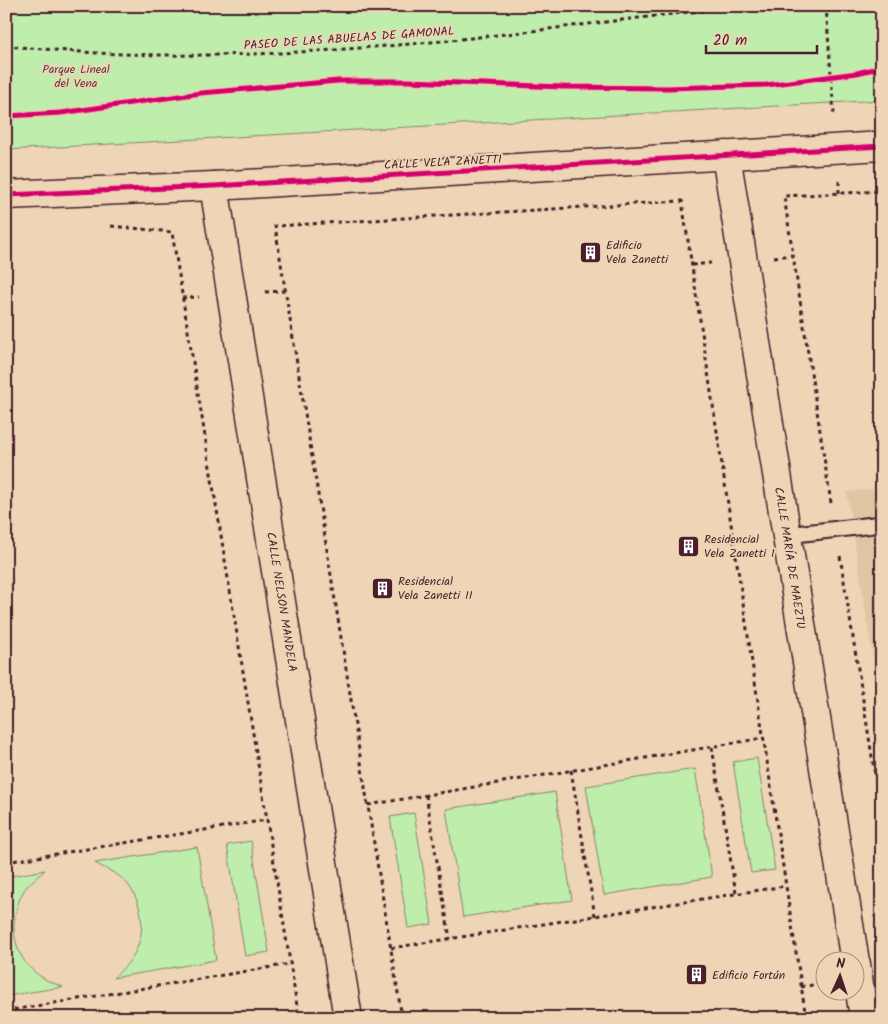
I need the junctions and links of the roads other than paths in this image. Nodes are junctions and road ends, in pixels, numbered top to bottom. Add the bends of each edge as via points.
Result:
1 (882, 146) edge
2 (726, 154) junction
3 (214, 186) junction
4 (6, 195) edge
5 (882, 524) edge
6 (787, 535) junction
7 (853, 952) edge
8 (861, 1002) edge
9 (348, 1018) edge
10 (864, 1018) edge

1 - 2 street, CALLE VELA ZANETTI
2 - 3 street, CALLE VELA ZANETTI
2 - 6 street, CALLE MARÍA DE MAEZTU
3 - 4 street, CALLE VELA ZANETTI
3 - 9 street, CALLE NELSON MANDELA
5 - 6 lane
6 - 7 street, CALLE MARÍA DE MAEZTU
8 - 10 street, CALLE MARÍA DE MAEZTU

